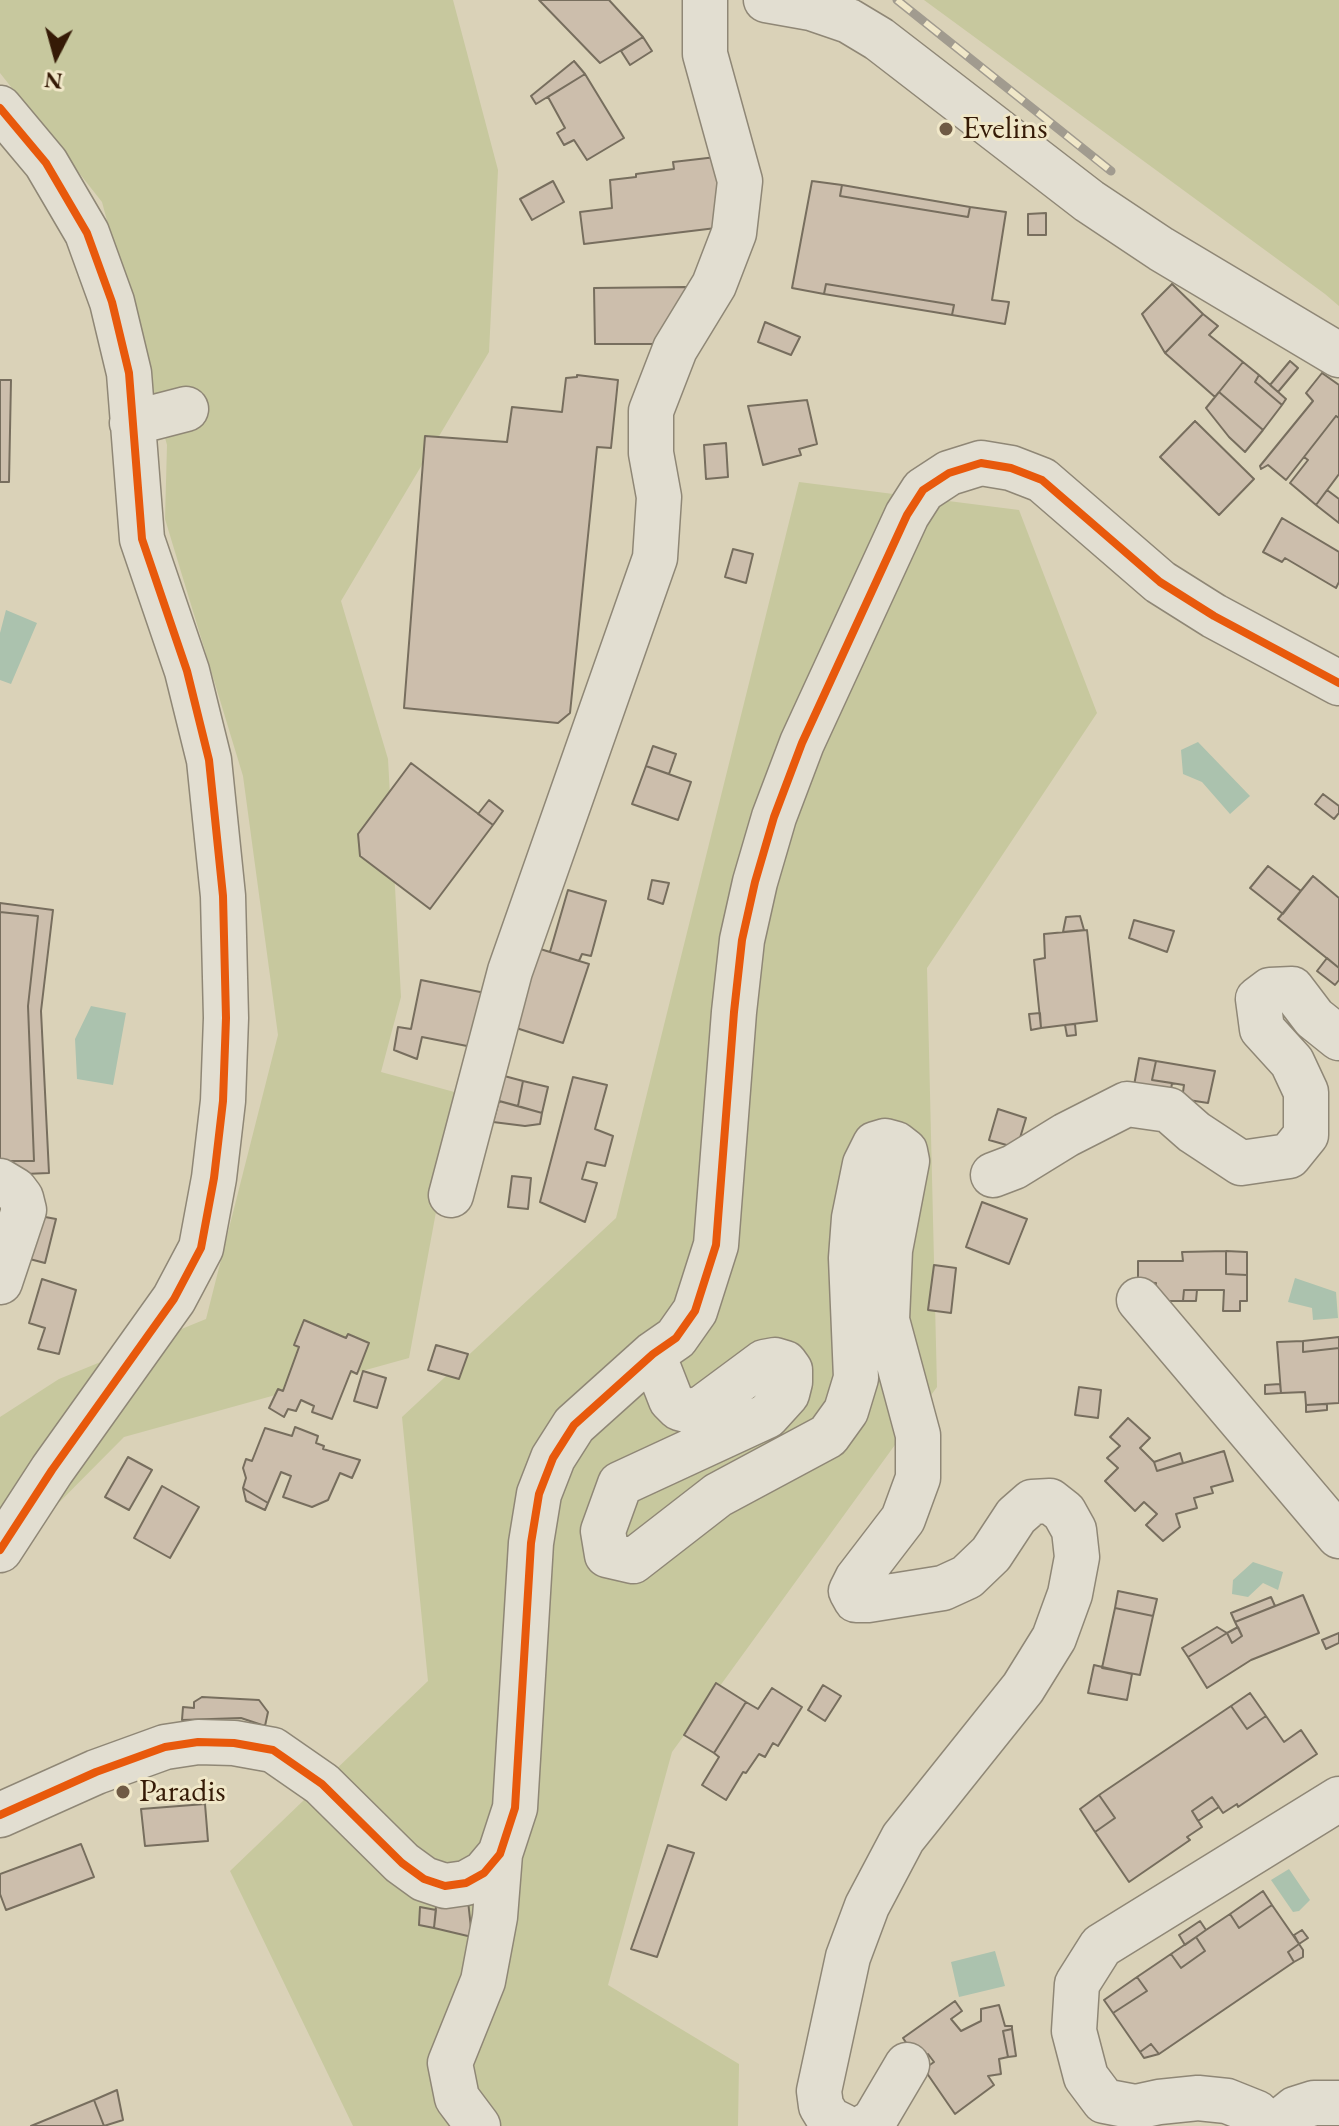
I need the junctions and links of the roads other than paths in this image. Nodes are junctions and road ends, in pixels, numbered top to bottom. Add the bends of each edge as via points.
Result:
1 (705, 0) edge
2 (766, 0) edge
3 (0, 108) edge
4 (1339, 355) edge
5 (186, 409) dead end
6 (132, 423) junction
7 (1334, 686) edge
8 (1339, 1038) edge
9 (993, 1175) dead end
10 (0, 1181) edge
11 (451, 1195) dead end
12 (0, 1282) edge
13 (1139, 1300) dead end
14 (653, 1354) junction
15 (1339, 1536) edge
16 (0, 1550) edge
17 (1339, 1799) edge
18 (0, 1815) edge
19 (500, 1854) junction
20 (907, 2065) dead end
21 (1339, 2103) edge
22 (478, 2126) edge
23 (843, 2126) edge
24 (866, 2126) edge
25 (1267, 2126) edge
26 (1274, 2126) edge

1 - 11 street via 705,54 740,181 734,233 714,285 675,349 651,411 659,497 655,558 510,971
2 - 4 street via 849,21 879,39 1089,201
3 - 6 street via 46,163 87,233 112,302 129,373
5 - 6 street
6 - 16 street via 142,539 187,671 209,760 223,896 226,1018 216,1163 201,1248 174,1299
7 - 14 street via 1160,582 1042,480 981,463 949,473 923,490 802,743 774,817 742,940 716,1245 695,1311 676,1338
8 - 9 street via 1314,1018 1292,989 1270,990 1258,999 1262,1029 1292,1062 1306,1092 1306,1135 1289,1156 1241,1163 1169,1110 1127,1104
10 - 12 street via 15,1190 24,1210
13 - 15 street
14 - 19 street via 574,1425 539,1494 531,1543 515,1808
14 - 23 street via 671,1400 690,1411 702,1408 764,1362 785,1363 790,1382 787,1394 767,1416 620,1484 603,1531 607,1555 633,1561 718,1495 828,1436 846,1411 856,1378 854,1218 865,1164 875,1144 896,1144 907,1161 890,1250 887,1320 918,1435 918,1478 903,1519 851,1591 856,1600 868,1600 943,1588 967,1577 1032,1502 1050,1501 1074,1530 1077,1557 1054,1638 1023,1688 903,1838 867,1906 848,1957 819,2091 829,2119
17 - 25 street via 1101,1946 1077,1984 1074,2031 1086,2077 1104,2101 1136,2107 1198,2098 1227,2101 1257,2113
18 - 19 street via 165,1747 234,1743 273,1750 322,1784 424,1879 445,1886 466,1883 484,1873
19 - 22 street via 483,1981 450,2063 457,2098
20 - 24 street
21 - 26 street via 1295,2109

